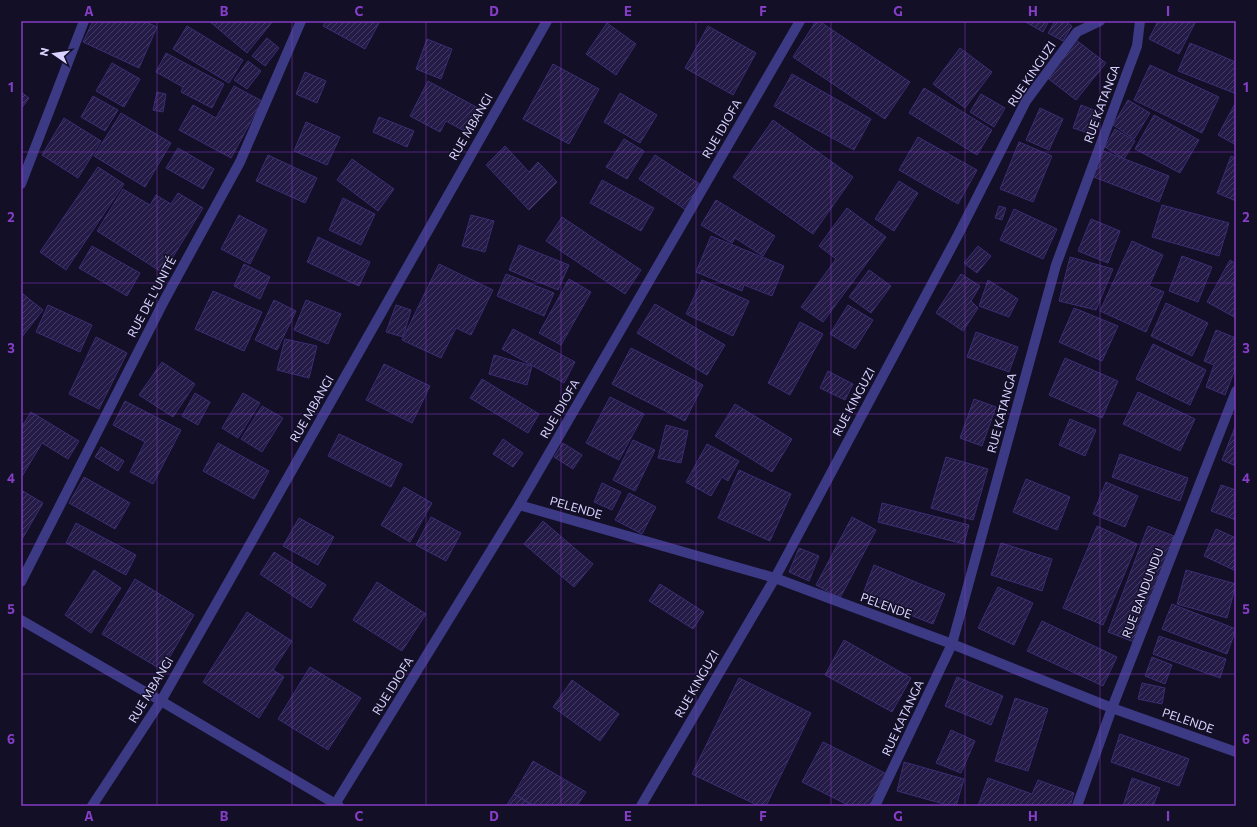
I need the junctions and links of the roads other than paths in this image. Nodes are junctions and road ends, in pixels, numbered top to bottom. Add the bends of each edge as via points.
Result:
1 (84, 21) edge
2 (301, 21) edge
3 (547, 21) edge
4 (800, 21) edge
5 (1100, 21) edge
6 (1140, 21) edge
7 (21, 184) edge
8 (1236, 391) edge
9 (519, 505) junction
10 (774, 578) junction
11 (21, 582) edge
12 (21, 620) edge
13 (952, 644) junction
14 (161, 701) junction
15 (1112, 708) junction
16 (1236, 752) edge
17 (336, 805) edge
18 (92, 806) edge
19 (641, 806) edge
20 (875, 806) edge
21 (1077, 806) edge

1 - 7 street
2 - 11 street, RUE DE L'UNITÉ via 240,162 165,299
3 - 14 street, RUE MBANGI
4 - 9 street, RUE IDIOFA
5 - 10 street, RUE KINGUZI via 1077,32 1026,101 958,235
6 - 13 street, RUE KATANGA via 1137,46 1056,265
8 - 15 street, RUE BANDUNDU
9 - 10 street, PELENDE
9 - 17 street, RUE IDIOFA
10 - 13 street, PELENDE
10 - 19 street, RUE KINGUZI
12 - 14 street
13 - 15 street, PELENDE
13 - 20 street, RUE KATANGA
14 - 17 street
14 - 18 street, RUE MBANGI
15 - 16 street, PELENDE
15 - 21 street, RUE BANDUNDU

